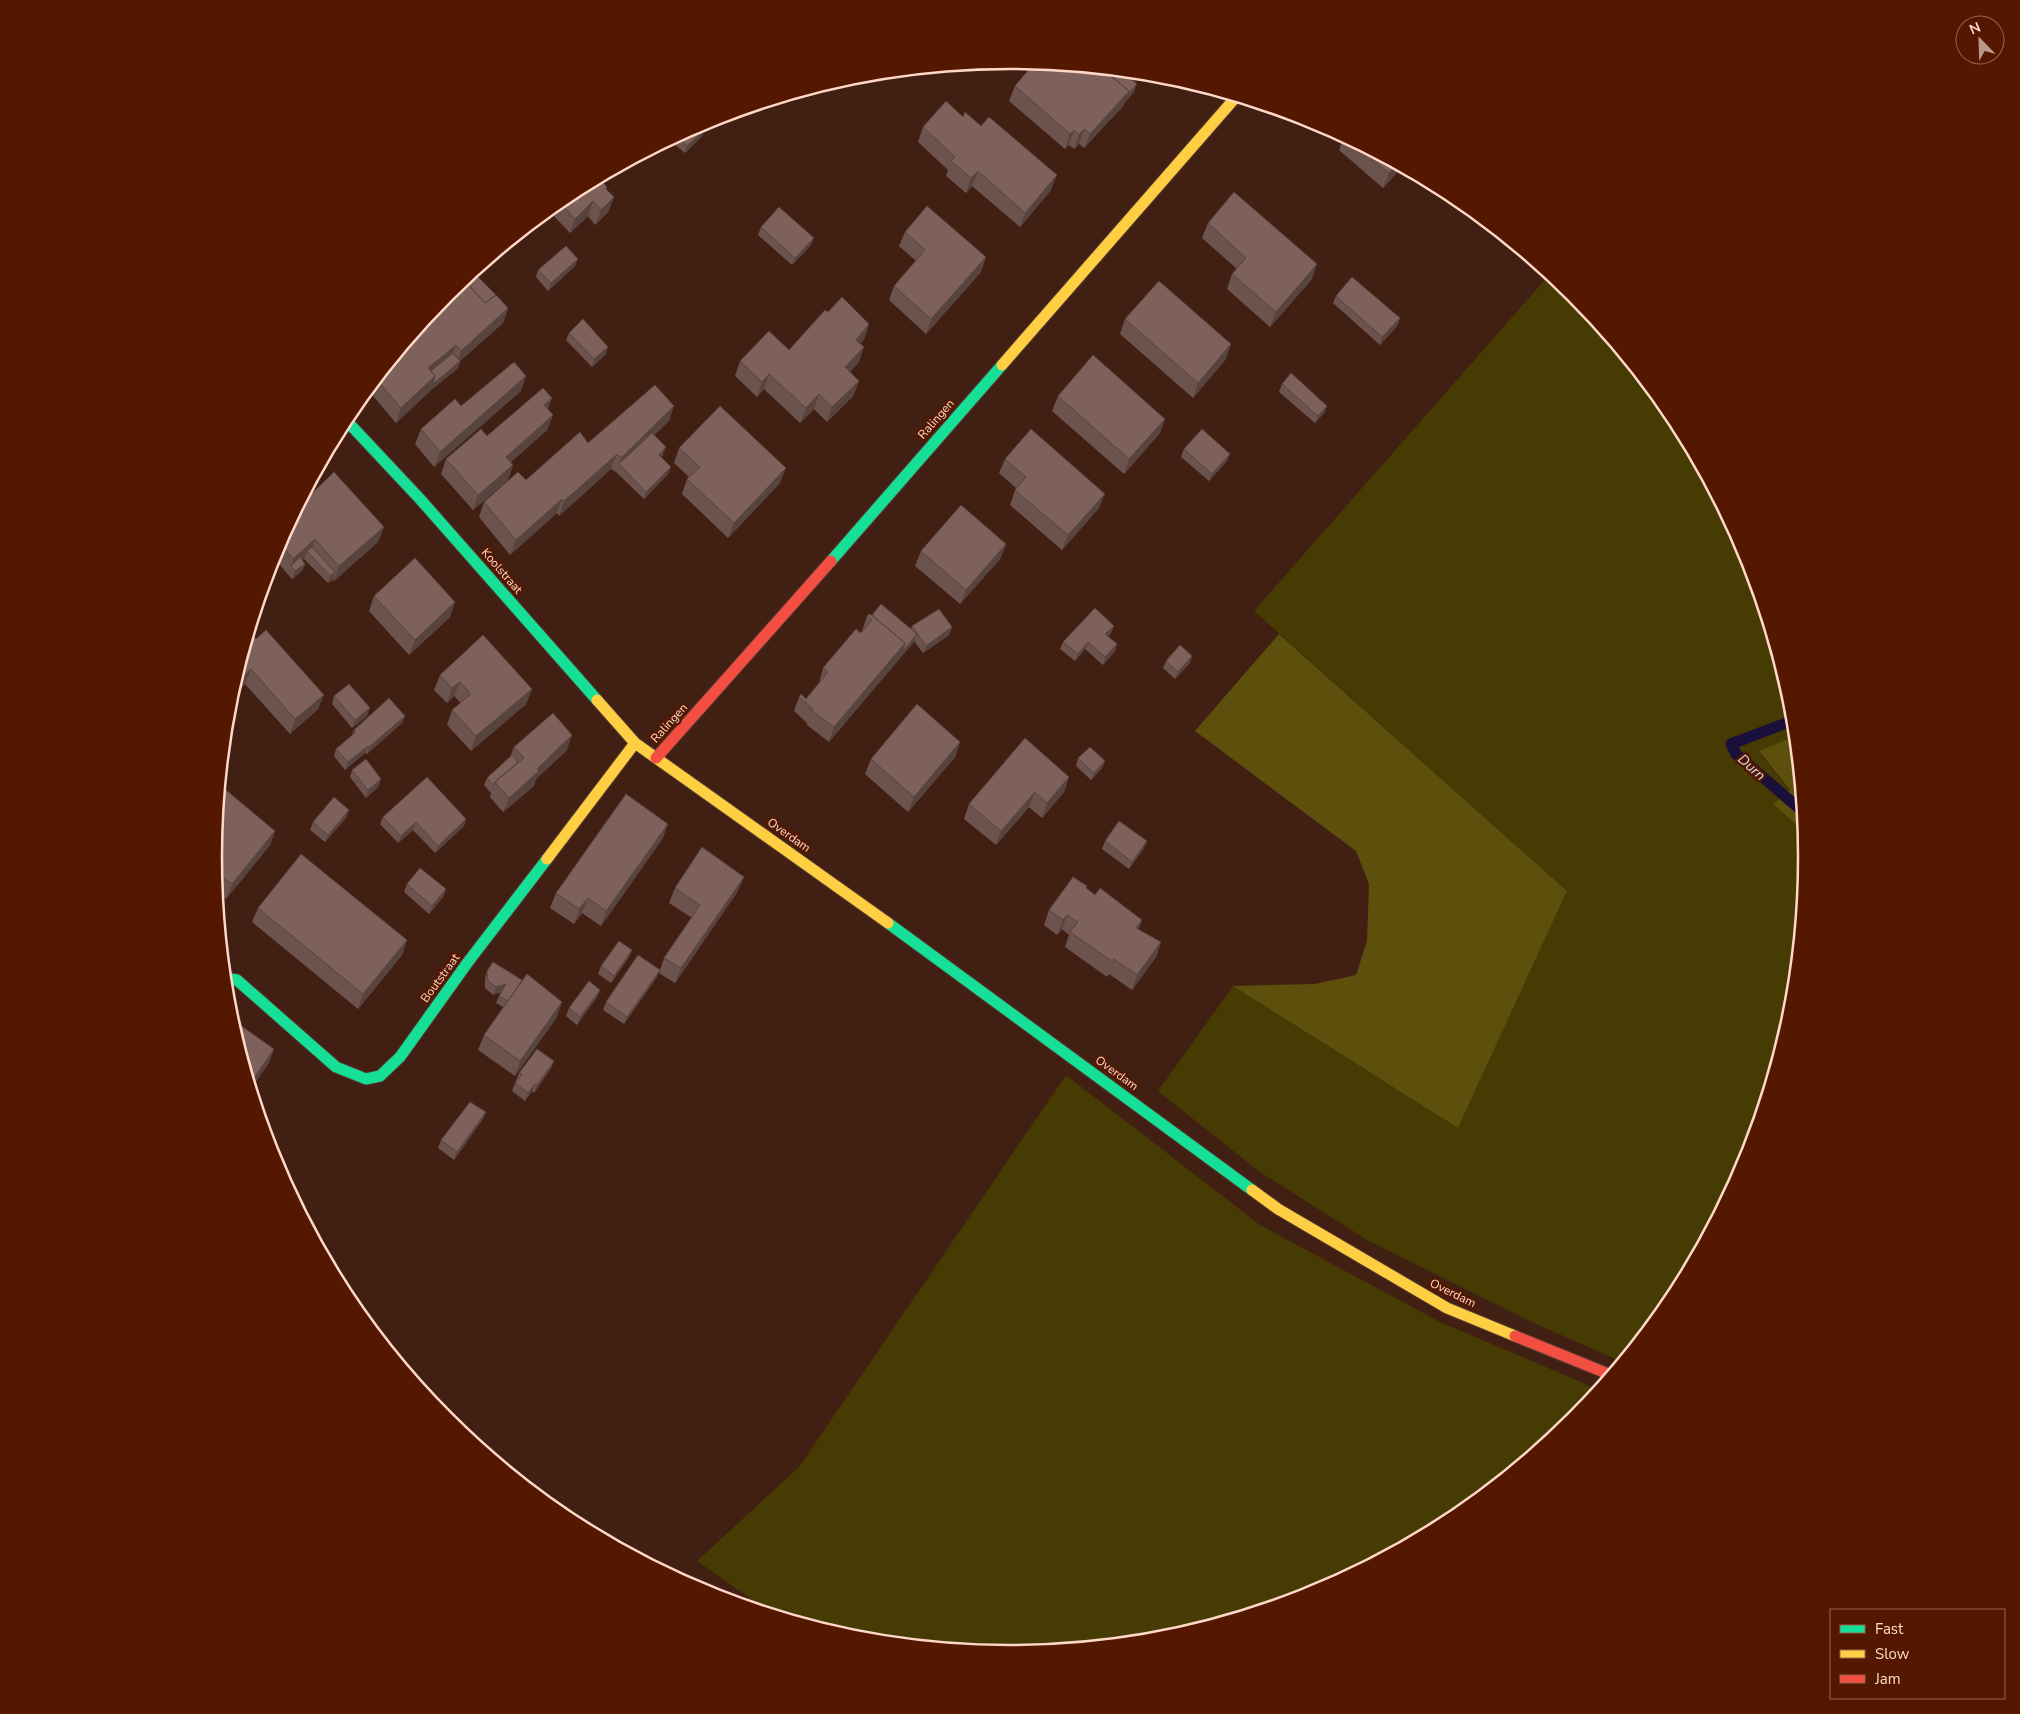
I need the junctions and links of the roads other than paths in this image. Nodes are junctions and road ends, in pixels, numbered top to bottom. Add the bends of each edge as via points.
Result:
1 (1232, 102) edge
2 (351, 425) edge
3 (635, 743) junction
4 (656, 758) junction
5 (231, 979) edge
6 (1606, 1373) edge

1 - 4 street, Ralingen
2 - 3 street, Koolstraat
3 - 4 street, Overdam
3 - 5 street, Boutstraat via 474,954 400,1058 380,1076 366,1079 336,1067 237,980
4 - 6 street, Overdam via 964,977 1278,1209 1447,1308

